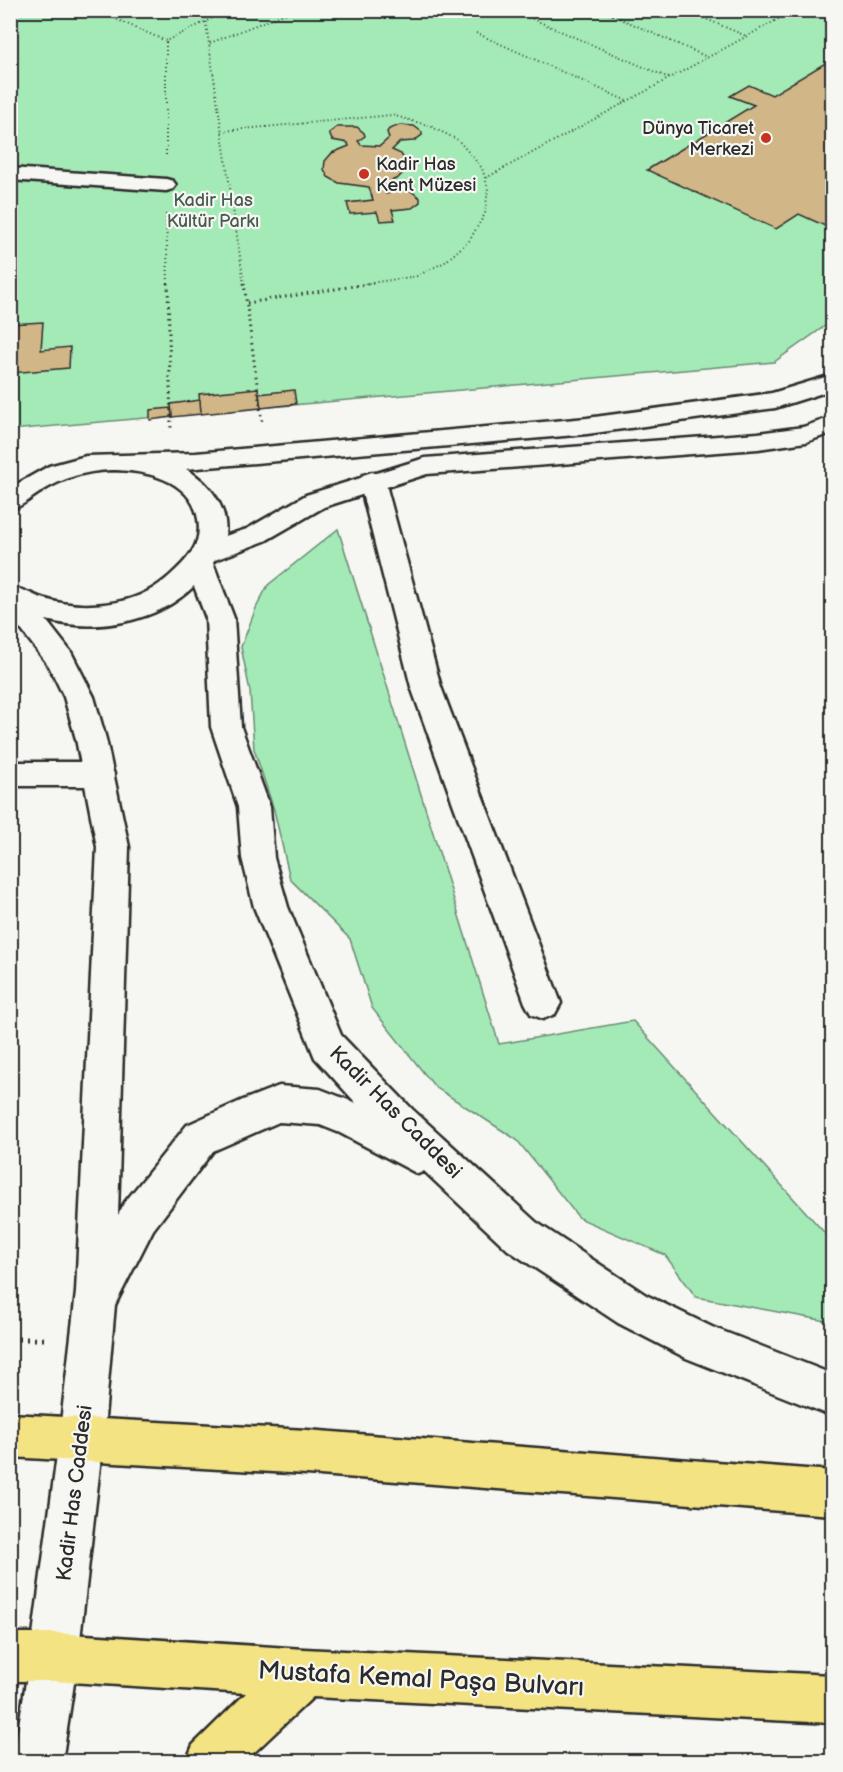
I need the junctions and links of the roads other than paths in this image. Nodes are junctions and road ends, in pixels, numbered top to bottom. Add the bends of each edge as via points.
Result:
1 (10, 174) edge
2 (166, 185) dead end
3 (832, 382) edge
4 (832, 425) edge
5 (136, 462) junction
6 (66, 469) junction
7 (10, 474) edge
8 (372, 481) junction
9 (10, 501) edge
10 (203, 558) junction
11 (12, 596) edge
12 (10, 774) edge
13 (99, 774) junction
14 (543, 1003) dead end
15 (459, 1177) junction
16 (95, 1303) junction
17 (832, 1395) edge
18 (10, 1436) edge
19 (72, 1441) junction
20 (832, 1493) edge
21 (32, 1657) edge
22 (304, 1673) junction
23 (832, 1699) edge
24 (37, 1761) edge
25 (210, 1761) edge

1 - 2 street
3 - 5 street via 775,400 587,426 196,461
4 - 8 street via 806,434 758,441 425,466
5 - 6 street via 102,462
5 - 10 street via 169,471 193,486 209,507 213,531
6 - 7 street
6 - 9 street via 33,483
8 - 10 street via 315,501 256,535
8 - 14 street via 426,687
10 - 11 street via 185,580 155,600 119,612 71,615 43,611
10 - 15 street, Kadir Has Caddesi via 220,618 226,727 254,807 258,858 269,897 328,1046 399,1122
11 - 13 street, Kadir Has Caddesi via 66,669 79,697
12 - 13 street
13 - 16 street, Kadir Has Caddesi via 113,847
15 - 16 street via 352,1119 320,1107 279,1104 200,1138 139,1216
15 - 17 street, Kadir Has Caddesi via 522,1236 632,1309 701,1343
16 - 19 street, Kadir Has Caddesi
18 - 19 main road
19 - 20 main road via 232,1447
19 - 21 street, Kadir Has Caddesi
21 - 22 main road, Mustafa Kemal Paşa Bulvarı
21 - 24 street, Kadir Has Caddesi
22 - 23 main road, Mustafa Kemal Paşa Bulvarı
22 - 25 main road

